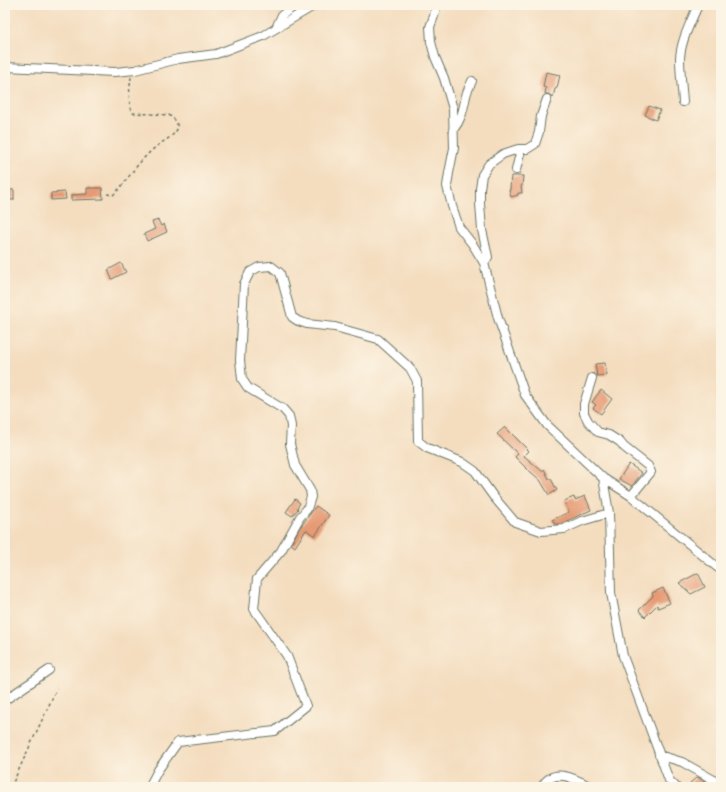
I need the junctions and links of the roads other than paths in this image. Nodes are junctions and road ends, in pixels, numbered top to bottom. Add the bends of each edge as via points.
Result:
1 (296, 5) edge
2 (315, 5) edge
3 (435, 5) edge
4 (698, 5) edge
5 (276, 29) junction
6 (5, 67) edge
7 (472, 81) dead end
8 (547, 99) dead end
9 (683, 102) dead end
10 (453, 130) junction
11 (521, 149) junction
12 (516, 170) dead end
13 (484, 263) junction
14 (592, 378) dead end
15 (603, 478) junction
16 (631, 496) junction
17 (609, 513) junction
18 (721, 568) edge
19 (49, 670) dead end
20 (5, 700) edge
21 (659, 756) junction
22 (721, 784) edge
23 (149, 787) edge
24 (542, 787) edge
25 (591, 787) edge
26 (676, 787) edge

1 - 5 street via 282,15
2 - 5 street
3 - 10 street via 430,27 431,42 454,109
4 - 9 street via 683,41 680,58
5 - 6 street via 216,54 178,59 129,71
7 - 10 street via 466,95 462,117
8 - 11 street via 535,144 527,149
10 - 13 street via 454,148 448,186 452,206 459,227
11 - 12 street
11 - 13 street via 503,154 489,164 482,175 480,204 488,257
13 - 15 street via 498,318 524,395 547,425
14 - 16 street via 584,404 584,413 588,421 598,432 620,442 648,466 651,472
15 - 16 street
15 - 17 street
16 - 18 street
17 - 21 street via 611,593 624,656
17 - 23 street via 556,530 541,531 515,522 475,471 462,462 426,448 418,441 417,381 410,368 378,339 334,327 298,321 292,317 280,273 270,266 259,267 250,272 244,284 240,360 242,379 248,388 283,409 289,416 290,444 295,465 310,490 311,497 307,509 281,552 256,579 254,609 287,656 306,706 275,731 178,742
19 - 20 street
21 - 22 street via 682,762
21 - 26 street via 669,780
24 - 25 street via 545,781 564,775

